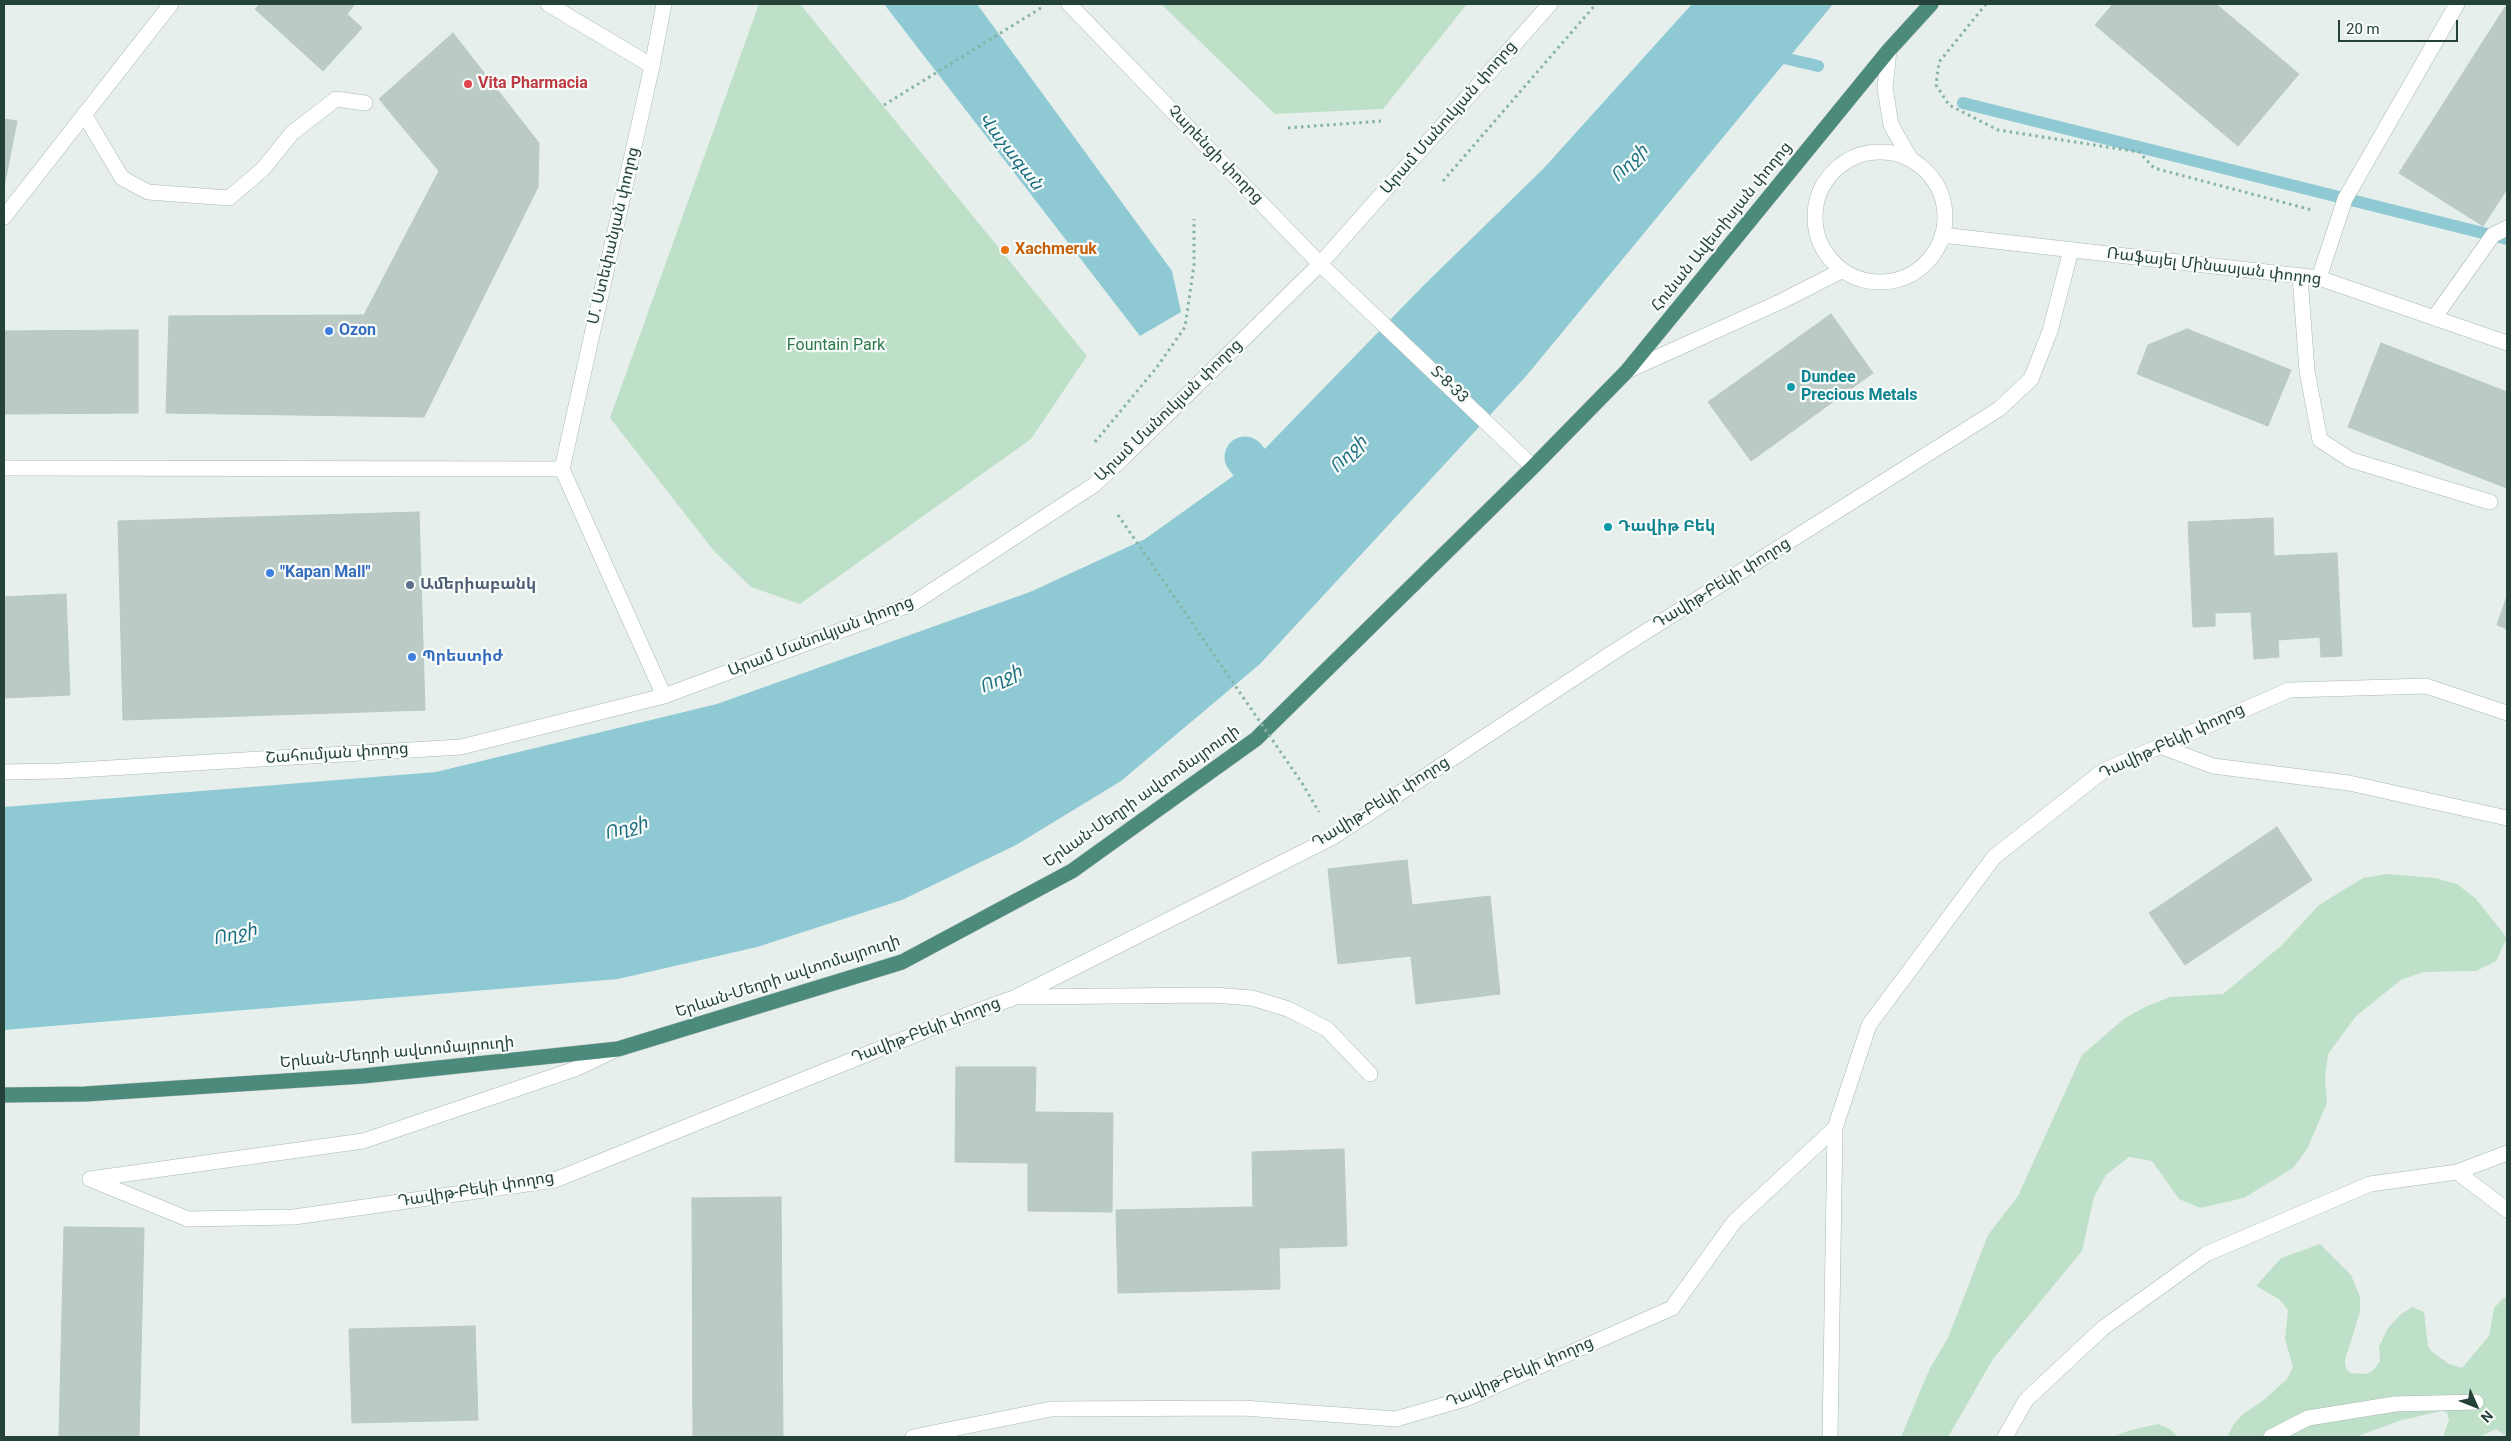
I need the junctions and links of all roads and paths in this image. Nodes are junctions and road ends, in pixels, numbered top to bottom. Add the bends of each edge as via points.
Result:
1 (171, 4) edge
2 (548, 4) edge
3 (664, 4) edge
4 (1048, 4) edge
5 (1069, 4) edge
6 (1550, 4) edge
7 (1596, 4) edge
8 (1931, 4) edge
9 (1986, 4) edge
10 (2457, 4) edge
11 (1890, 50) junction
12 (652, 66) junction
13 (365, 103) dead end
14 (884, 105) dead end
15 (84, 114) junction
16 (1381, 121) dead end
17 (1288, 128) dead end
18 (1910, 158) junction
19 (1443, 181) dead end
20 (4, 217) edge
21 (2338, 217) junction
22 (1194, 219) dead end
23 (2507, 228) edge
24 (1942, 236) junction
25 (2072, 250) junction
26 (1320, 264) junction
27 (1841, 270) junction
28 (2300, 276) junction
29 (2319, 278) junction
30 (1363, 303) joint
31 (2434, 318) junction
32 (2507, 343) edge
33 (1627, 371) junction
34 (1094, 443) dead end
35 (1533, 467) junction
36 (4, 468) edge
37 (562, 469) junction
38 (2490, 502) dead end
39 (1118, 515) dead end
40 (664, 696) junction
41 (2507, 713) edge
42 (2160, 746) junction
43 (4, 772) edge
44 (1302, 783) dead end
45 (2507, 818) edge
46 (1016, 997) junction
47 (618, 1049) junction
48 (1370, 1074) dead end
49 (4, 1096) edge
50 (1835, 1128) junction
51 (2507, 1153) edge
52 (2457, 1172) junction
53 (2507, 1210) edge
54 (2476, 1402) dead end
55 (913, 1437) edge
56 (1830, 1437) edge
57 (2005, 1437) edge
58 (2271, 1437) edge

1 - 15 street
2 - 12 street
3 - 12 street, Մ. Ստեփանյան փողոց
4 - 14 path
5 - 26 street, Չարենցի փողոց / Տ-8-33
6 - 26 street, Արամ Մանուկյան փողոց
7 - 19 path
8 - 11 highway, Հունան Ավետիսյան փողոց
9 - 21 path via 1939,62 1936,85 1949,105 1998,130 2138,152 2154,168
10 - 21 street via 2345,199
11 - 18 street via 1885,88 1891,125
11 - 33 highway, Հունան Ավետիսյան փողոց
12 - 37 street, Մ. Ստեփանյան փողոց
13 - 15 street via 336,99 292,133 263,169 229,198 148,192 122,178
15 - 20 street
16 - 17 path
18 - 24 street via 1928,172 1940,191 1945,213
18 - 27 street via 1889,152 1867,152 1830,174 1819,192 1814,214 1816,235 1826,255
21 - 29 street
22 - 34 path via 1194,266 1185,327 1157,367
23 - 31 street via 2493,236
24 - 25 street, Ռաֆայել Մինասյան փողոց
24 - 27 street via 1924,264 1900,279 1880,282 1859,279
25 - 28 street, Ռաֆայել Մինասյան փողոց
25 - 46 street, Դավիթ-Բեկի փողոց via 2050,331 2031,379 1999,409 1612,653 1333,836
26 - 30 street, Չարենցի փողոց / Տ-8-33
26 - 40 street, Արամ Մանուկյան փողոց via 1094,485 912,604
27 - 33 street via 1782,301
28 - 29 street, Ռաֆայել Մինասյան փողոց
28 - 38 street via 2306,371 2320,440 2351,460
29 - 31 street, Ռաֆայել Մինասյան փողոց
30 - 35 street, Տ-8-33 / Տ-8-33
31 - 32 street, Ռաֆայել Մինասյան փողոց
33 - 35 highway, Հունան Ավետիսյան փողոց
35 - 47 highway, Երևան-Մեղրի ավտոմայրուղի via 1256,739 1072,871 902,962
36 - 37 street
37 - 40 street
39 - 44 path, bridge
40 - 43 street, Շահումյան փողոց via 462,747
41 - 42 street, Դավիթ-Բեկի փողոց via 2426,686 2288,690
42 - 45 street via 2213,766 2349,783
42 - 50 street, Դավիթ-Բեկի փողոց via 2103,772 1994,857 1869,1025
46 - 47 street, Դավիթ-Բեկի փողոց via 555,1180 294,1217 188,1219 90,1179 363,1141 574,1069
46 - 48 street via 1213,995 1252,998 1288,1009 1327,1029
47 - 49 highway, Երևան-Մեղրի ավտոմայրուղի via 363,1076 85,1094
50 - 55 street, Դավիթ-Բեկի փողոց via 1734,1222 1672,1308 1468,1398 1396,1419 1243,1408 1052,1409
50 - 56 street, Դավիթ-Բեկի փողոց
51 - 52 street
52 - 53 street
52 - 57 street via 2370,1184 2206,1254 2102,1328 2026,1400
54 - 58 street via 2395,1404 2308,1418

